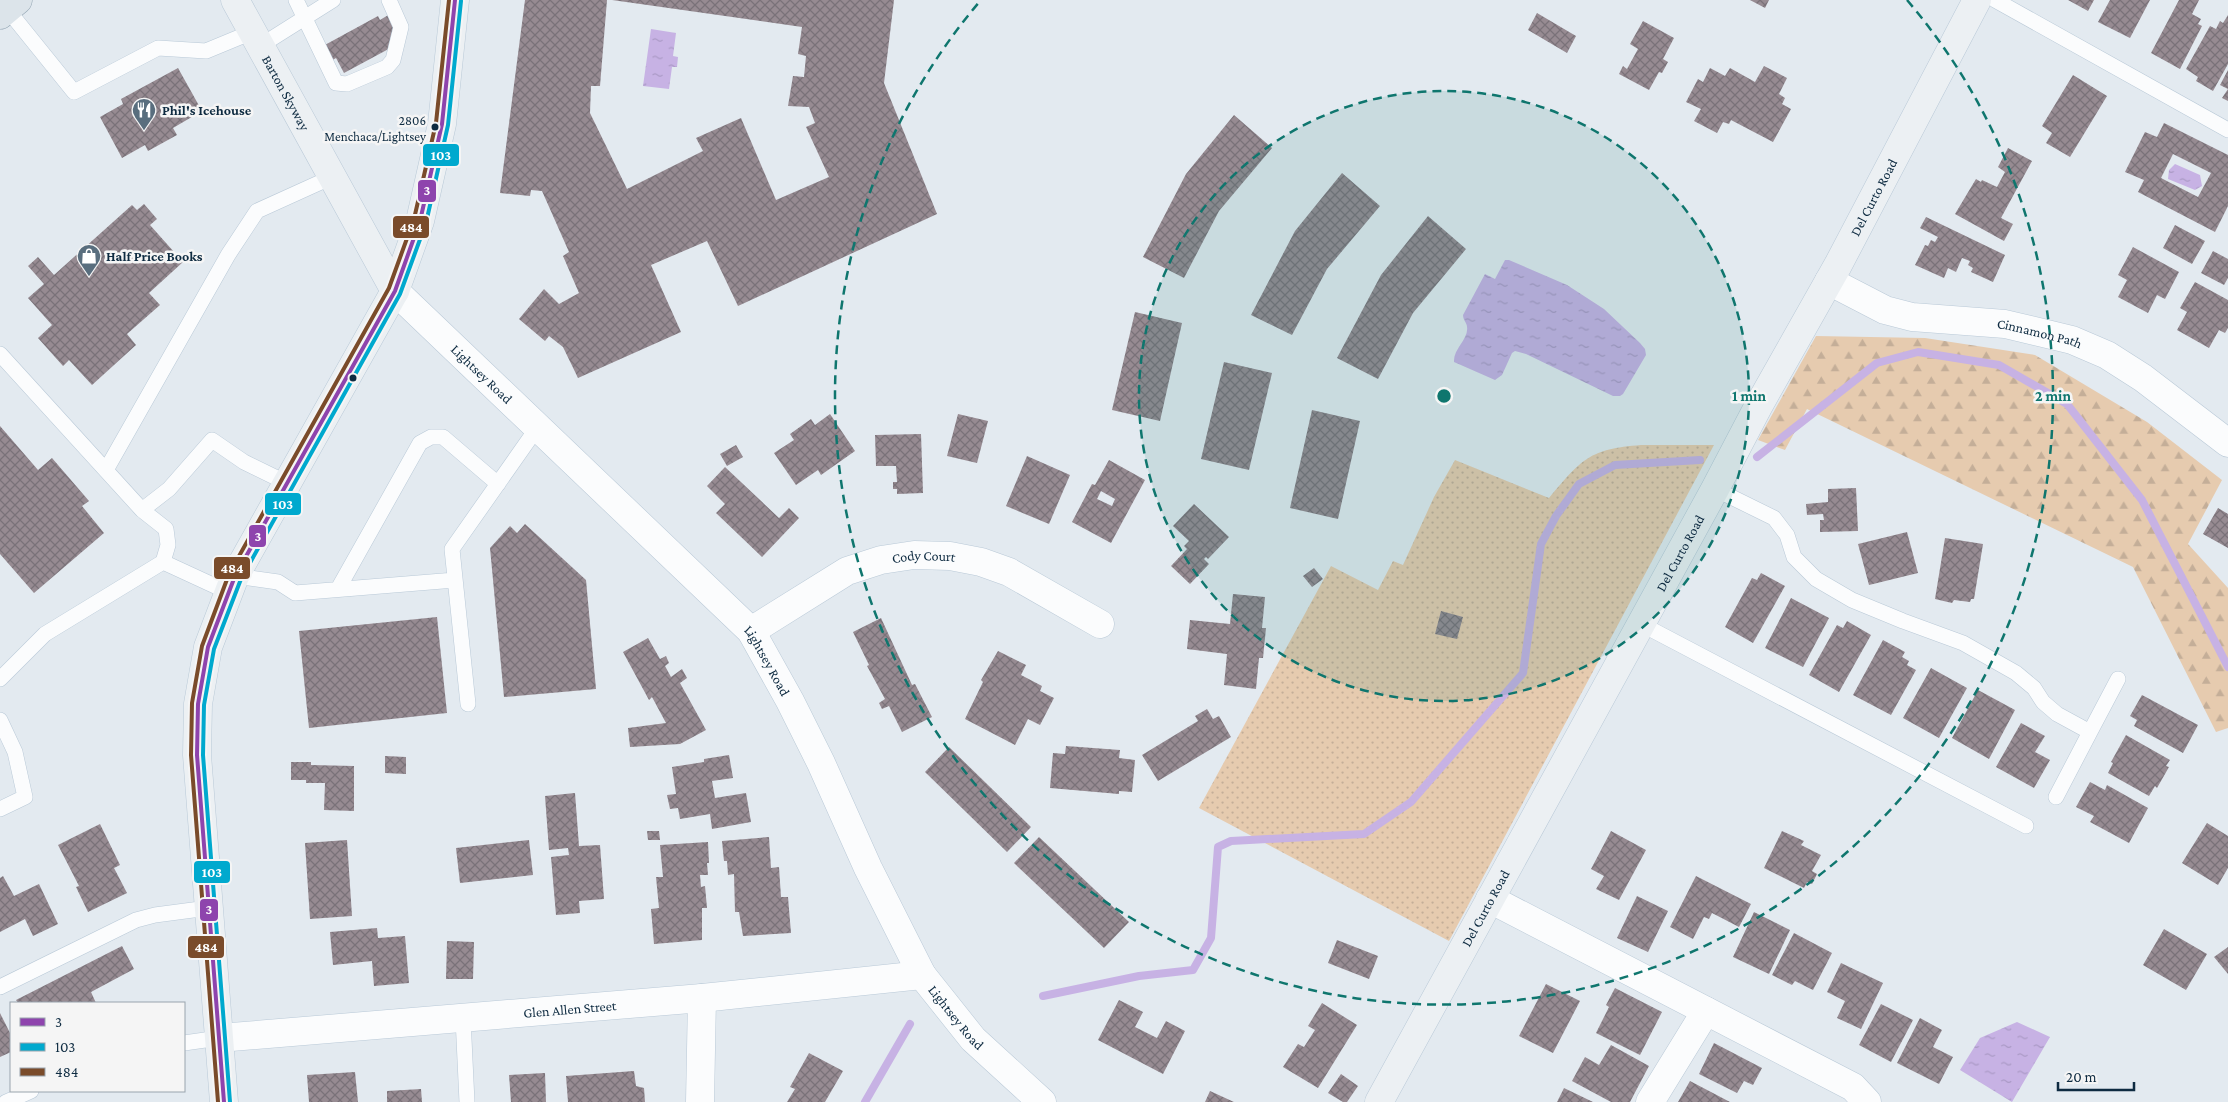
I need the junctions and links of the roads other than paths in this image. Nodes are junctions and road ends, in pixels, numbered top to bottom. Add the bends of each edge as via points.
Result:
1 (235, 0) edge
2 (296, 0) edge
3 (333, 0) edge
4 (389, 0) edge
5 (455, 0) edge
6 (1977, 0) edge
7 (1995, 0) edge
8 (8, 8) edge
9 (305, 17) junction
10 (256, 39) junction
11 (2228, 130) edge
12 (332, 177) junction
13 (1829, 280) junction
14 (395, 291) junction
15 (0, 354) edge
16 (537, 428) junction
17 (2228, 443) edge
18 (106, 470) junction
19 (287, 483) junction
20 (498, 484) junction
21 (1715, 489) junction
22 (142, 510) junction
23 (163, 562) junction
24 (455, 580) junction
25 (232, 584) junction
26 (338, 589) junction
27 (1100, 624) dead end
28 (1641, 624) junction
29 (750, 631) junction
30 (0, 679) edge
31 (2118, 679) dead end
32 (468, 704) dead end
33 (0, 720) edge
34 (2090, 732) junction
35 (2056, 797) dead end
36 (0, 809) edge
37 (2026, 826) dead end
38 (1490, 899) junction
39 (208, 908) junction
40 (922, 975) junction
41 (0, 987) edge
42 (702, 998) junction
43 (1706, 1011) junction
44 (463, 1018) junction
45 (218, 1038) junction
46 (185, 1043) edge
47 (29, 1092) edge
48 (6, 1102) edge
49 (224, 1102) edge
50 (467, 1102) edge
51 (700, 1102) edge
52 (1042, 1102) edge
53 (1379, 1102) edge
54 (1650, 1102) edge
55 (1868, 1102) edge

1 - 10 main road, Barton Skyway
2 - 9 lane
3 - 9 lane
4 - 9 lane via 401,27 394,60 387,67 347,84 336,83
5 - 14 main road via 442,124 431,178 420,221
6 - 13 main road, Del Curto Road
7 - 11 lane
8 - 10 lane via 74,92 158,48 206,51
9 - 10 lane
10 - 12 main road, Barton Skyway
12 - 14 main road, Barton Skyway
12 - 18 lane via 257,211 228,255
13 - 17 street, Cinnamon Path via 1885,310 1912,317 2005,324 2072,340 2143,378
13 - 21 main road, Del Curto Road
14 - 16 street, Lightsey Road
14 - 19 main road
15 - 18 lane
16 - 20 lane
16 - 29 street, Lightsey Road
18 - 22 lane
19 - 22 lane via 244,462 212,440 169,489
19 - 25 main road
20 - 24 lane via 452,549
20 - 26 lane via 443,437 420,443
21 - 28 main road, Del Curto Road
21 - 34 lane via 1774,518 1787,535 1794,557 1816,579 1852,600 1964,643 2016,673 2057,714
22 - 23 lane via 166,529 168,546
23 - 25 lane
23 - 30 lane via 45,634
24 - 26 lane
24 - 32 lane
25 - 26 lane via 278,582 295,593
25 - 39 main road via 208,647 198,704 197,755
27 - 29 street, Cody Court via 1009,572 950,556 914,555 881,560 847,571
28 - 37 lane
28 - 38 main road, Del Curto Road
29 - 40 street, Lightsey Road via 812,745 868,868
31 - 34 lane
33 - 36 lane via 14,752 25,798
34 - 35 lane
38 - 43 street
38 - 53 main road, Del Curto Road
39 - 41 lane via 136,920
39 - 45 main road
40 - 42 street, Glen Allen Street
40 - 52 street, Lightsey Road via 973,1039
42 - 44 street, Glen Allen Street
42 - 51 street
43 - 54 street
43 - 55 street via 1853,1087
44 - 45 street, Glen Allen Street
44 - 50 lane
45 - 46 lane
45 - 49 main road
47 - 48 lane

